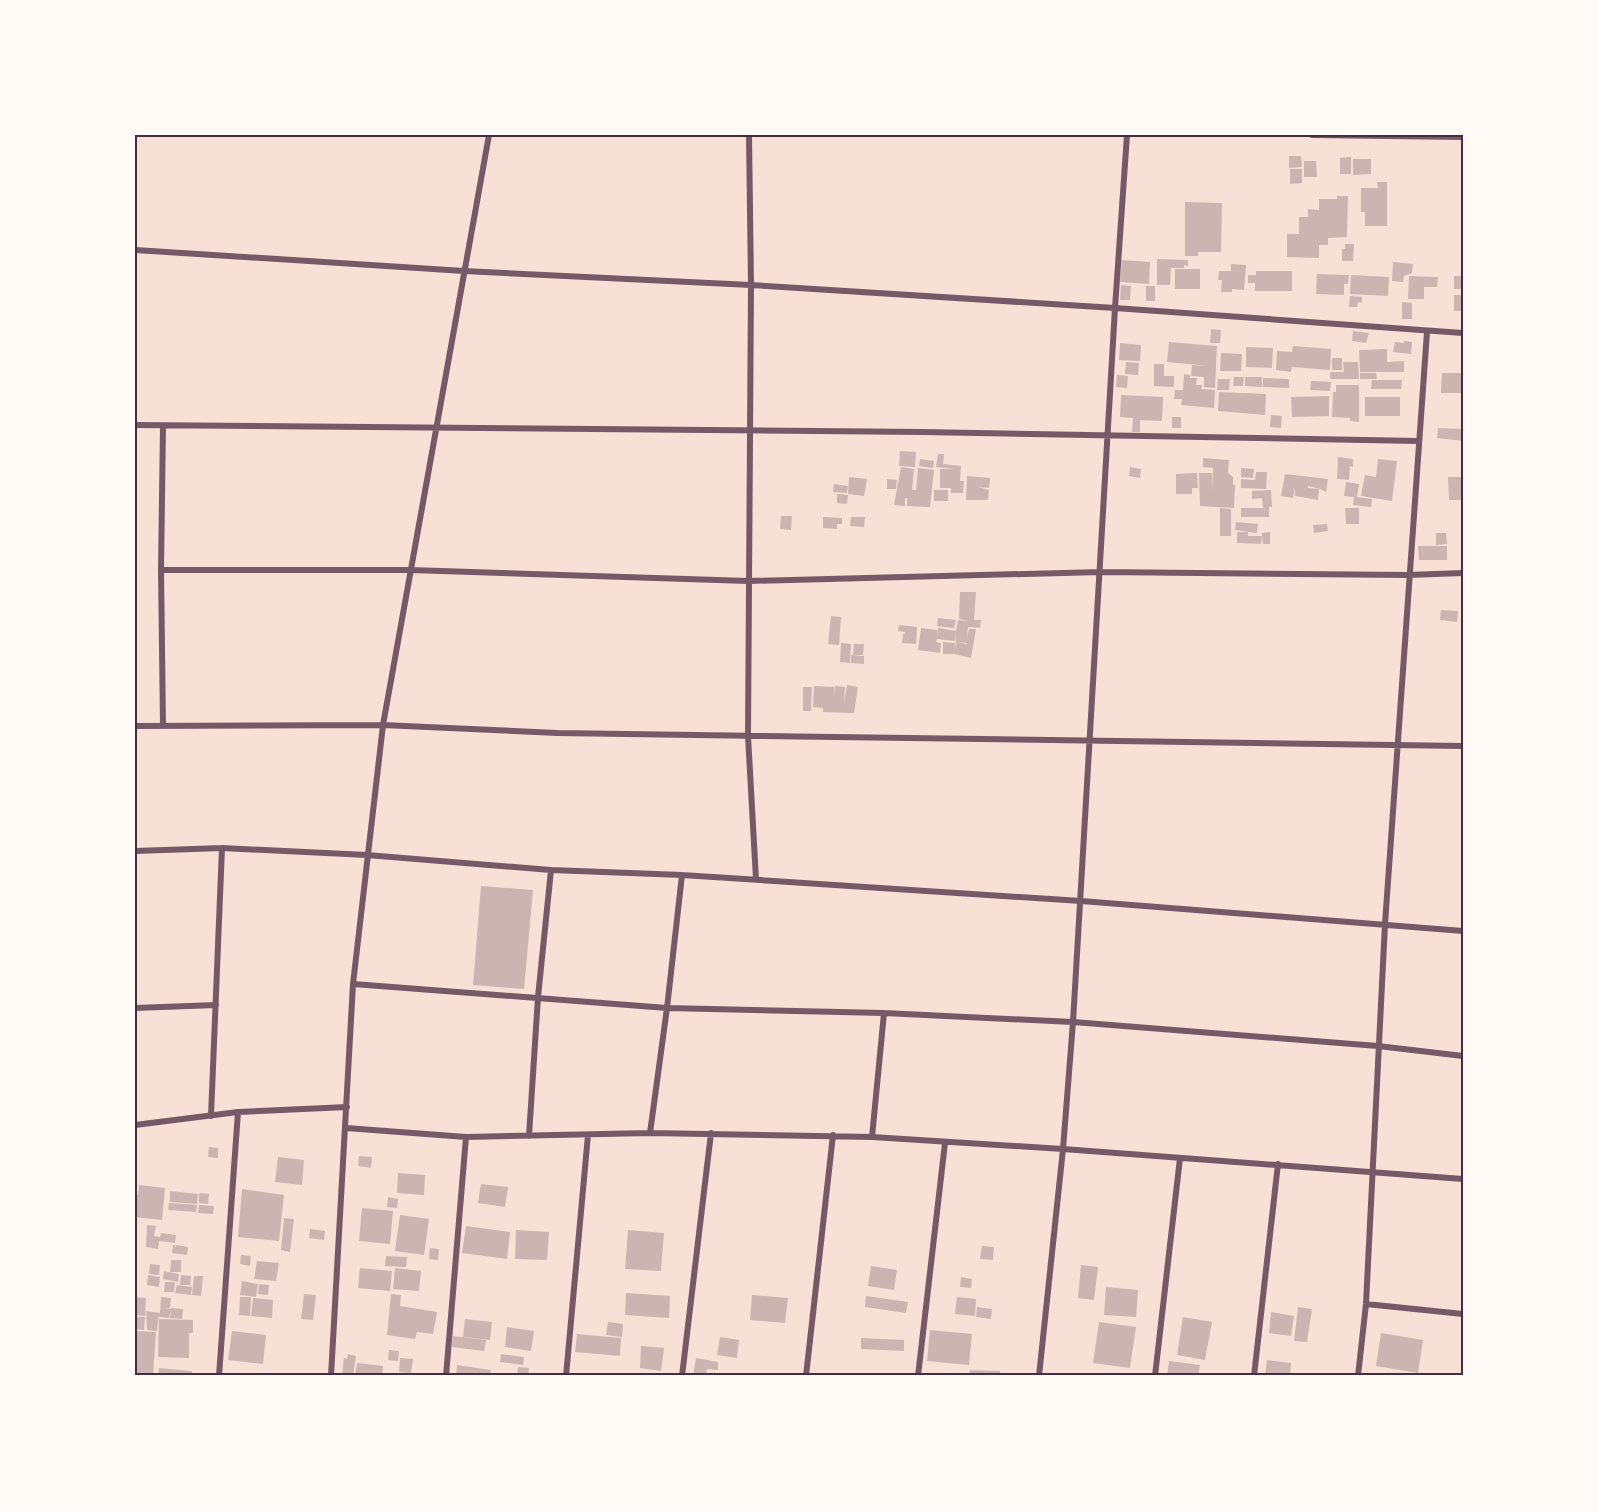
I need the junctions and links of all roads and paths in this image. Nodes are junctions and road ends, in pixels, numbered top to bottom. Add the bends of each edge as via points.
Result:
1 (489, 135) edge
2 (749, 135) edge
3 (1127, 135) edge
4 (1312, 135) edge
5 (1365, 136) edge
6 (1463, 137) edge
7 (135, 250) edge
8 (464, 271) junction
9 (751, 285) junction
10 (1115, 308) junction
11 (1427, 332) junction
12 (1463, 333) edge
13 (135, 425) edge
14 (163, 426) junction
15 (436, 426) junction
16 (750, 431) junction
17 (1109, 436) junction
18 (1418, 441) junction
19 (161, 570) junction
20 (410, 570) junction
21 (1101, 572) junction
22 (1463, 573) edge
23 (1408, 575) junction
24 (748, 581) junction
25 (383, 724) junction
26 (135, 726) edge
27 (163, 726) junction
28 (748, 736) junction
29 (1090, 739) junction
30 (1398, 744) junction
31 (1463, 746) edge
32 (222, 848) junction
33 (135, 851) edge
34 (367, 855) junction
35 (551, 870) junction
36 (682, 875) junction
37 (756, 879) junction
38 (1081, 901) junction
39 (1385, 924) junction
40 (1463, 931) edge
41 (353, 984) junction
42 (538, 998) junction
43 (216, 1005) junction
44 (135, 1008) edge
45 (667, 1008) junction
46 (884, 1013) junction
47 (1073, 1022) junction
48 (1378, 1046) junction
49 (1463, 1056) edge
50 (347, 1107) junction
51 (238, 1112) junction
52 (211, 1116) junction
53 (135, 1125) edge
54 (346, 1128) junction
55 (650, 1133) junction
56 (711, 1133) junction
57 (588, 1135) junction
58 (833, 1135) junction
59 (529, 1136) junction
60 (466, 1137) junction
61 (872, 1137) junction
62 (945, 1143) junction
63 (1063, 1149) junction
64 (1180, 1158) junction
65 (1278, 1164) junction
66 (1371, 1173) junction
67 (1463, 1179) edge
68 (1366, 1304) junction
69 (1463, 1314) edge
70 (219, 1376) edge
71 (331, 1376) edge
72 (446, 1376) edge
73 (566, 1376) edge
74 (682, 1376) edge
75 (806, 1376) edge
76 (918, 1376) edge
77 (1039, 1376) edge
78 (1155, 1376) edge
79 (1254, 1376) edge
80 (1358, 1376) edge

1 - 8 street
2 - 9 street
3 - 10 street
4 - 5 street
5 - 6 street
7 - 8 street
8 - 9 street
8 - 15 street
9 - 10 street
9 - 16 street
10 - 11 street
10 - 17 street
11 - 12 street
11 - 18 street
13 - 14 street
14 - 15 street
14 - 19 street
15 - 16 street
15 - 20 street
16 - 17 street
16 - 24 street
17 - 18 street
17 - 21 street
18 - 23 street
19 - 20 street
19 - 27 street
20 - 24 street
20 - 25 street
21 - 23 street
21 - 24 street
21 - 29 street
22 - 23 street
23 - 30 street
24 - 28 street
25 - 27 street
25 - 28 street via 556,733
25 - 34 street
26 - 27 street
28 - 29 street
28 - 37 street
29 - 30 street
29 - 38 street
30 - 31 street
30 - 39 street
32 - 33 street
32 - 34 street
32 - 43 street
34 - 35 street
34 - 41 street
35 - 36 street
35 - 42 street
36 - 37 street
36 - 45 street
37 - 38 street
38 - 39 street
38 - 47 street
39 - 40 street
39 - 48 street
41 - 42 street
41 - 50 street
42 - 45 street
42 - 59 street
43 - 44 street
43 - 52 street
45 - 46 street
45 - 55 street
46 - 47 street
46 - 61 street
47 - 48 street
47 - 63 street
48 - 49 street
48 - 66 street
50 - 51 street
50 - 54 street
51 - 52 street
51 - 70 street
52 - 53 street
54 - 60 street
54 - 71 street
55 - 56 street
55 - 57 street
56 - 58 street
56 - 74 street
57 - 59 street
57 - 73 street
58 - 61 street
58 - 75 street
59 - 60 street
60 - 72 street
61 - 62 street
62 - 63 street
62 - 76 street
63 - 64 street
63 - 77 street
64 - 65 street
64 - 78 street
65 - 66 street
65 - 79 street
66 - 67 street
66 - 68 street
68 - 69 street
68 - 80 street

